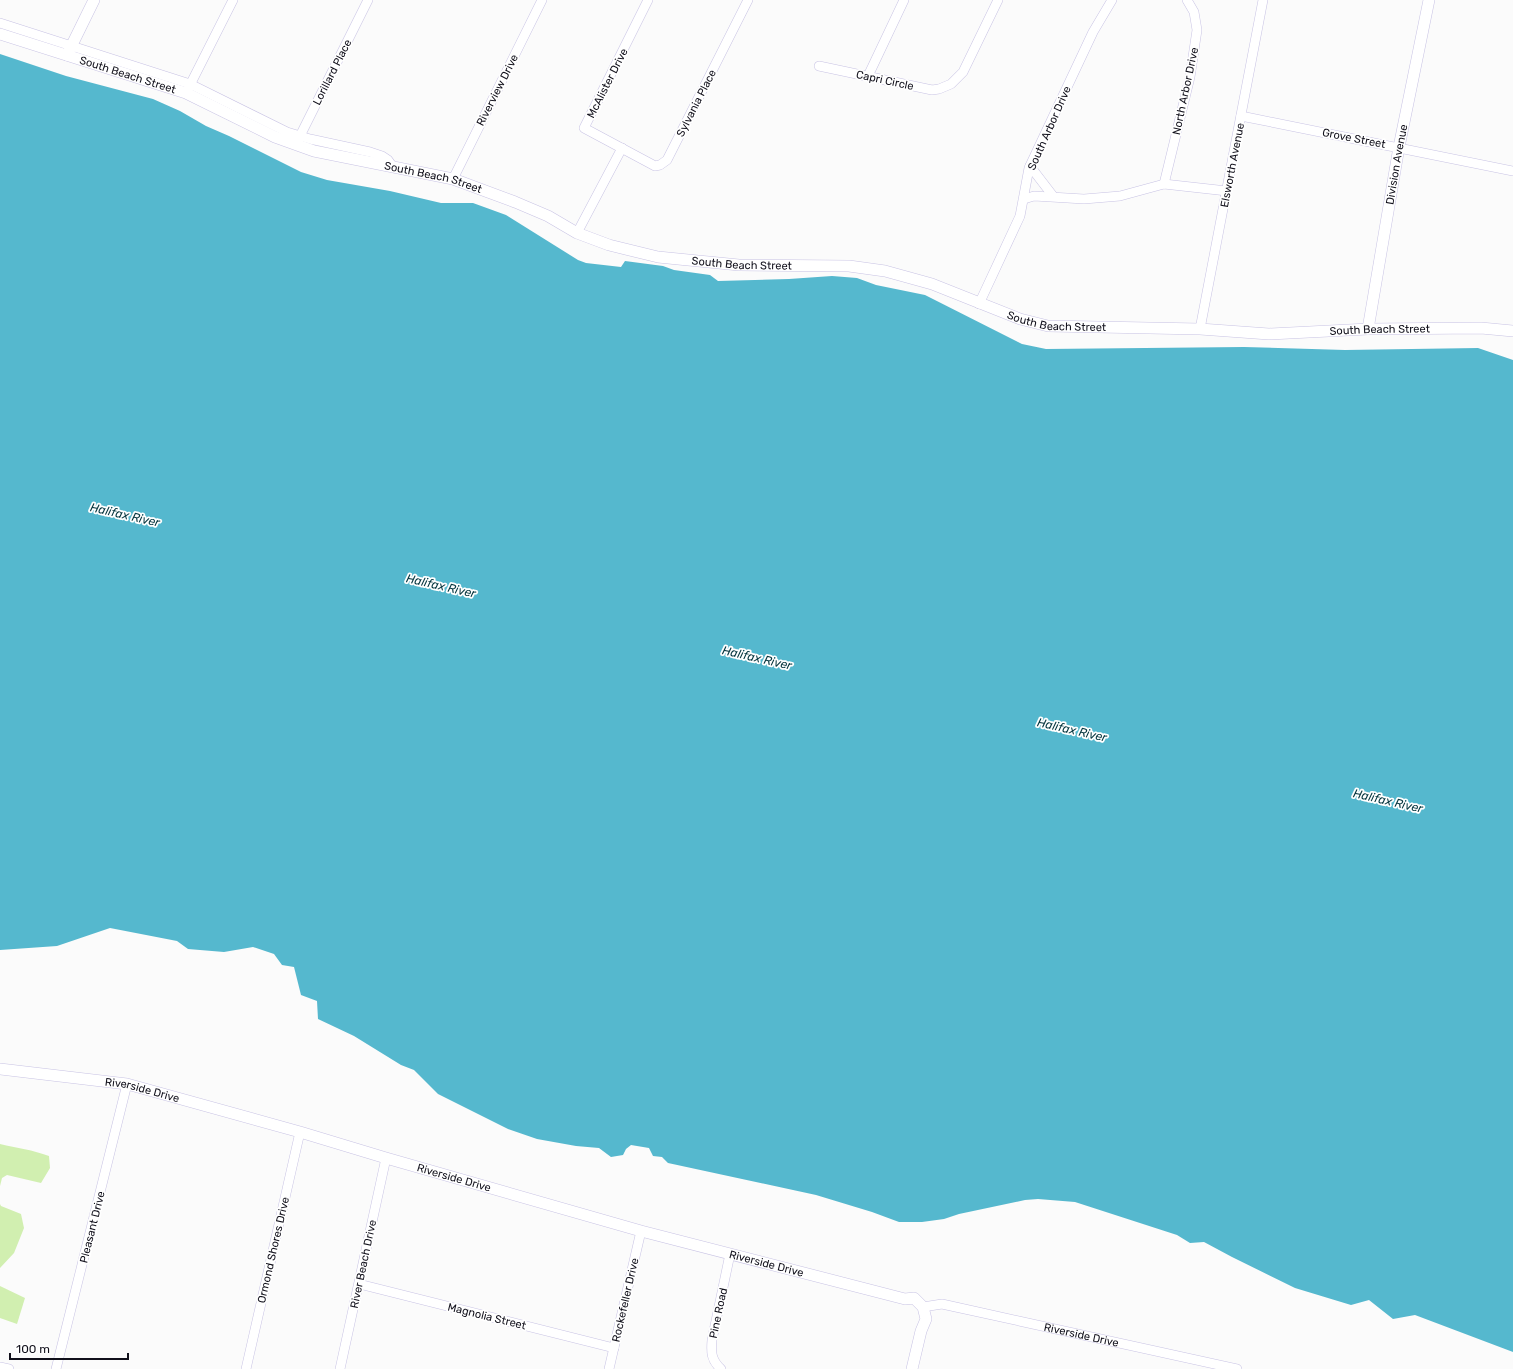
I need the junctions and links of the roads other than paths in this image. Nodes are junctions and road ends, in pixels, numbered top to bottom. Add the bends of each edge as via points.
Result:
1 (94, 0) edge
2 (233, 0) edge
3 (368, 0) edge
4 (542, 0) edge
5 (648, 0) edge
6 (748, 0) edge
7 (904, 0) edge
8 (998, 0) edge
9 (1112, 0) edge
10 (1187, 0) edge
11 (1264, 0) edge
12 (1429, 0) edge
13 (0, 23) edge
14 (0, 34) edge
15 (69, 50) junction
16 (819, 66) dead end
17 (868, 76) junction
18 (188, 89) junction
19 (1241, 116) junction
20 (298, 140) junction
21 (622, 148) junction
22 (1399, 148) junction
23 (1030, 166) junction
24 (1513, 171) edge
25 (452, 179) junction
26 (1164, 184) junction
27 (1227, 191) junction
28 (1053, 196) junction
29 (1024, 199) junction
30 (576, 233) junction
31 (979, 304) junction
32 (1200, 329) junction
33 (1368, 329) junction
34 (1513, 331) edge
35 (0, 1069) edge
36 (127, 1084) junction
37 (300, 1132) junction
38 (386, 1158) junction
39 (640, 1231) junction
40 (730, 1254) junction
41 (359, 1284) junction
42 (918, 1308) junction
43 (614, 1348) junction
44 (0, 1367) edge
45 (9, 1369) edge
46 (56, 1369) edge
47 (246, 1369) edge
48 (340, 1369) edge
49 (609, 1369) edge
50 (720, 1369) edge
51 (912, 1369) edge
52 (1237, 1369) edge

1 - 15 street
2 - 18 street
3 - 20 street, Lorillard Place
4 - 25 street, Riverview Drive
5 - 21 street, McAlister Drive via 584,128
6 - 21 street, Sylvania Place via 667,160 655,166
7 - 17 street
8 - 17 street, Capri Circle via 963,72 951,84 932,90
9 - 23 street, South Arbor Drive via 1093,32
10 - 26 street, North Arbor Drive via 1194,12 1197,30 1190,77
11 - 19 street, Elsworth Avenue
12 - 22 street, Division Avenue
13 - 15 street
14 - 15 street, South Beach Street
15 - 18 street, South Beach Street
16 - 17 street, Capri Circle
18 - 20 street, South Beach Street via 276,137
19 - 22 street, Grove Street
19 - 27 street, Elsworth Avenue
20 - 25 street, South Beach Street via 314,151
21 - 30 street
22 - 24 street, Grove Street
22 - 33 street, Division Avenue
23 - 28 street
23 - 29 street, South Arbor Drive
25 - 30 street, South Beach Street via 548,216
26 - 27 street
26 - 28 street via 1120,196 1084,199
27 - 32 street, Elsworth Avenue
28 - 29 street
29 - 31 street, South Arbor Drive via 1020,216
30 - 31 street, South Beach Street via 608,245 658,257 739,265 849,266 885,271 932,284
31 - 32 street, South Beach Street via 1048,326
32 - 33 street, South Beach Street via 1269,334
33 - 34 street, South Beach Street via 1481,328
35 - 36 street, Riverside Drive
36 - 37 street, Riverside Drive
36 - 46 street, Pleasant Drive
37 - 38 street, Riverside Drive
37 - 47 street, Ormond Shores Drive
38 - 39 street, Riverside Drive
38 - 41 street, River Beach Drive
39 - 40 street, Riverside Drive
39 - 43 street, Rockefeller Drive
40 - 42 street, Riverside Drive via 905,1299 914,1298
40 - 50 street, Pine Road via 712,1340 711,1354
41 - 43 street, Magnolia Street
41 - 48 street, River Beach Drive
42 - 51 street via 926,1319
42 - 52 street, Riverside Drive via 942,1304
43 - 49 street, Rockefeller Drive
44 - 45 street

